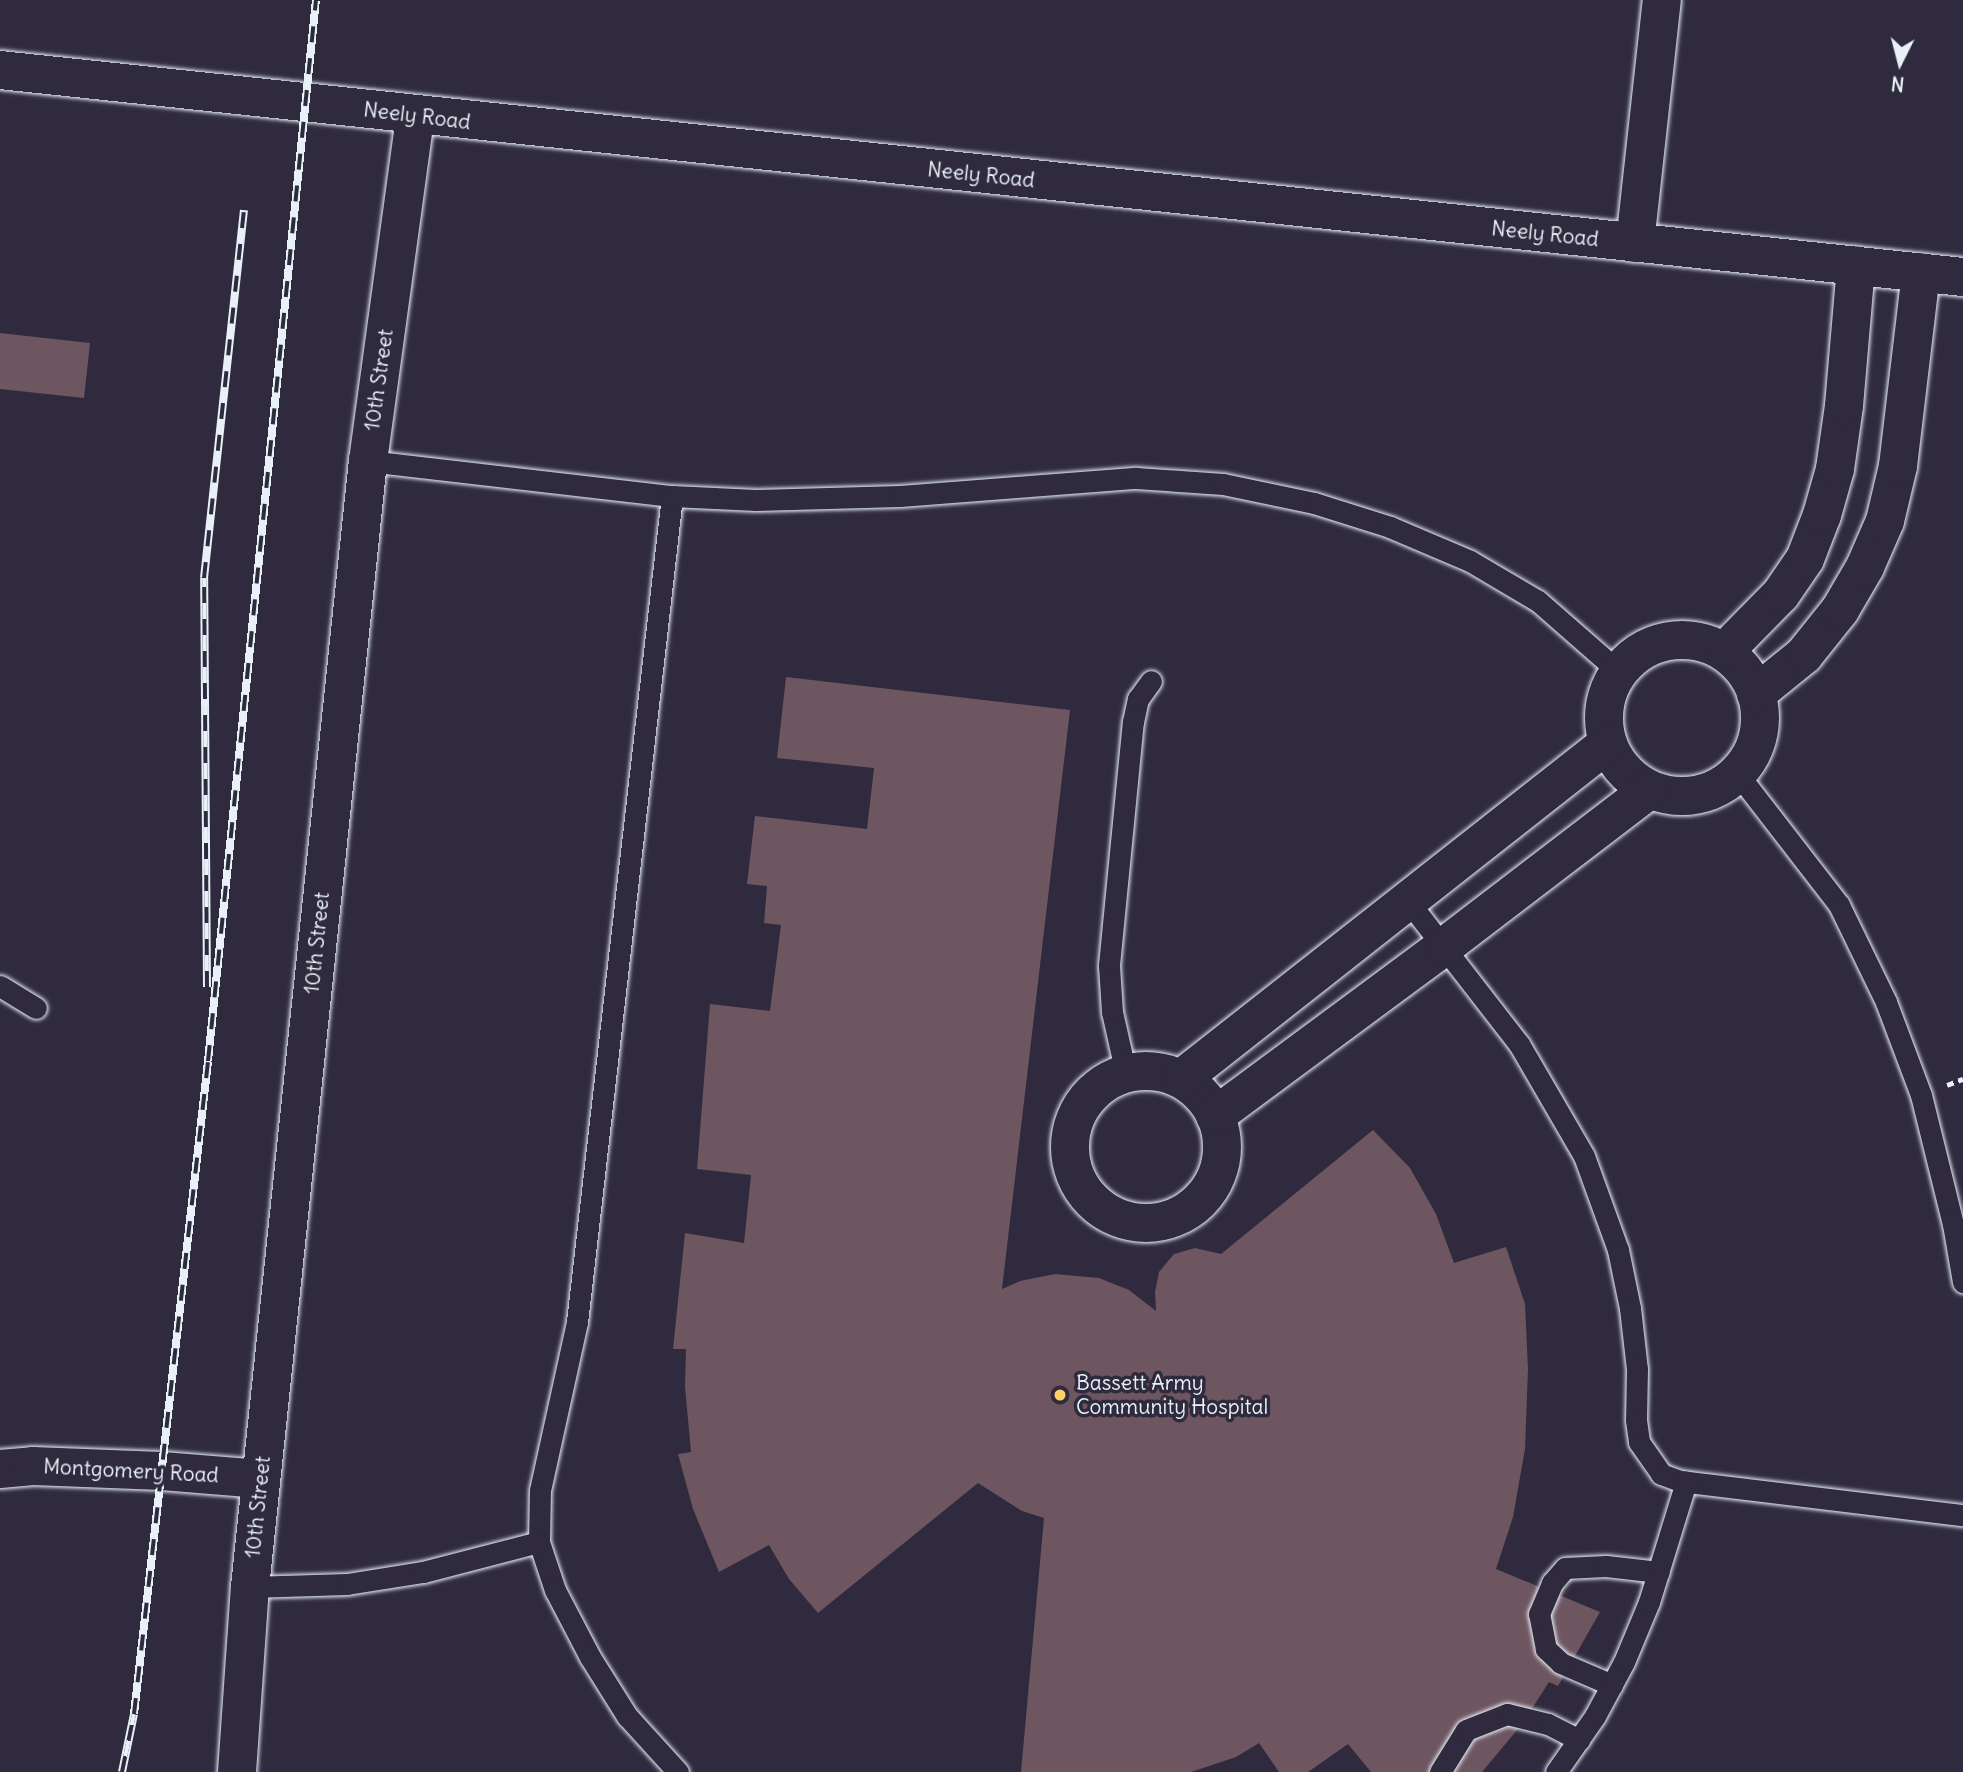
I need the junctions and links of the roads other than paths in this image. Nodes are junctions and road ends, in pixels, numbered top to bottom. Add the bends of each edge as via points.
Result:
1 (1662, 0) edge
2 (0, 70) edge
3 (415, 116) junction
4 (1635, 243) junction
5 (1856, 266) junction
6 (1921, 272) junction
7 (1963, 276) edge
8 (368, 461) junction
9 (672, 496) junction
10 (1724, 652) junction
11 (1618, 671) junction
12 (1151, 681) dead end
13 (1756, 694) junction
14 (1607, 744) junction
15 (1737, 774) junction
16 (1649, 790) junction
17 (1408, 901) junction
18 (1446, 946) junction
19 (0, 986) edge
20 (36, 1008) dead end
21 (1126, 1074) junction
22 (1181, 1079) junction
23 (1215, 1116) junction
24 (1956, 1203) edge
25 (1963, 1282) edge
26 (0, 1469) edge
27 (261, 1479) junction
28 (1686, 1482) junction
29 (1963, 1515) edge
30 (539, 1542) junction
31 (1659, 1572) junction
32 (250, 1587) junction
33 (1612, 1685) junction
34 (1579, 1740) junction
35 (237, 1772) edge
36 (678, 1772) edge
37 (1440, 1772) edge
38 (1556, 1772) edge

1 - 4 street
2 - 3 street, Neely Road
3 - 4 street, Neely Road
3 - 8 street, 10th Street
4 - 5 street, Neely Road
5 - 6 street, Neely Road
5 - 10 street via 1844,406 1835,469 1822,515 1805,559 1781,594
6 - 7 street, Neely Road
6 - 13 street via 1898,466 1885,521 1840,610 1804,655
8 - 9 lane
8 - 27 street, 10th Street
9 - 11 lane via 756,500 887,496 1136,478 1223,484 1314,503 1390,527 1471,561 1538,601
9 - 30 lane via 577,1322 540,1490
10 - 11 street via 1703,642 1667,642 1635,655
10 - 13 street via 1738,663
11 - 14 street via 1606,694
12 - 21 lane via 1138,699 1133,722 1109,965 1112,1012
13 - 15 street via 1758,736 1751,756
14 - 16 street via 1617,763
14 - 17 street
15 - 16 street via 1723,786 1686,797
15 - 24 lane via 1839,905 1917,1080
16 - 18 street
17 - 18 lane
17 - 22 street
18 - 23 street
18 - 28 lane via 1537,1071 1584,1156 1618,1250 1630,1308 1639,1442 1661,1474
19 - 20 lane
21 - 22 street via 1163,1073
21 - 23 street via 1104,1083 1086,1100 1074,1121 1069,1146 1073,1170 1084,1192 1101,1209 1124,1220 1172,1219 1194,1206 1210,1188 1220,1165 1221,1140
22 - 23 street via 1201,1095
24 - 25 lane
26 - 27 street, Montgomery Road via 33,1466
27 - 32 street, 10th Street
28 - 29 lane
28 - 31 lane
30 - 32 lane via 422,1572 346,1584
30 - 36 lane via 555,1590 590,1657 627,1716
31 - 33 lane
31 - 33 lane via 1606,1566 1565,1568 1552,1583 1539,1614 1546,1648 1561,1663
32 - 35 street, 10th Street
33 - 34 lane
34 - 37 lane via 1548,1724 1507,1714 1466,1730
34 - 38 lane

